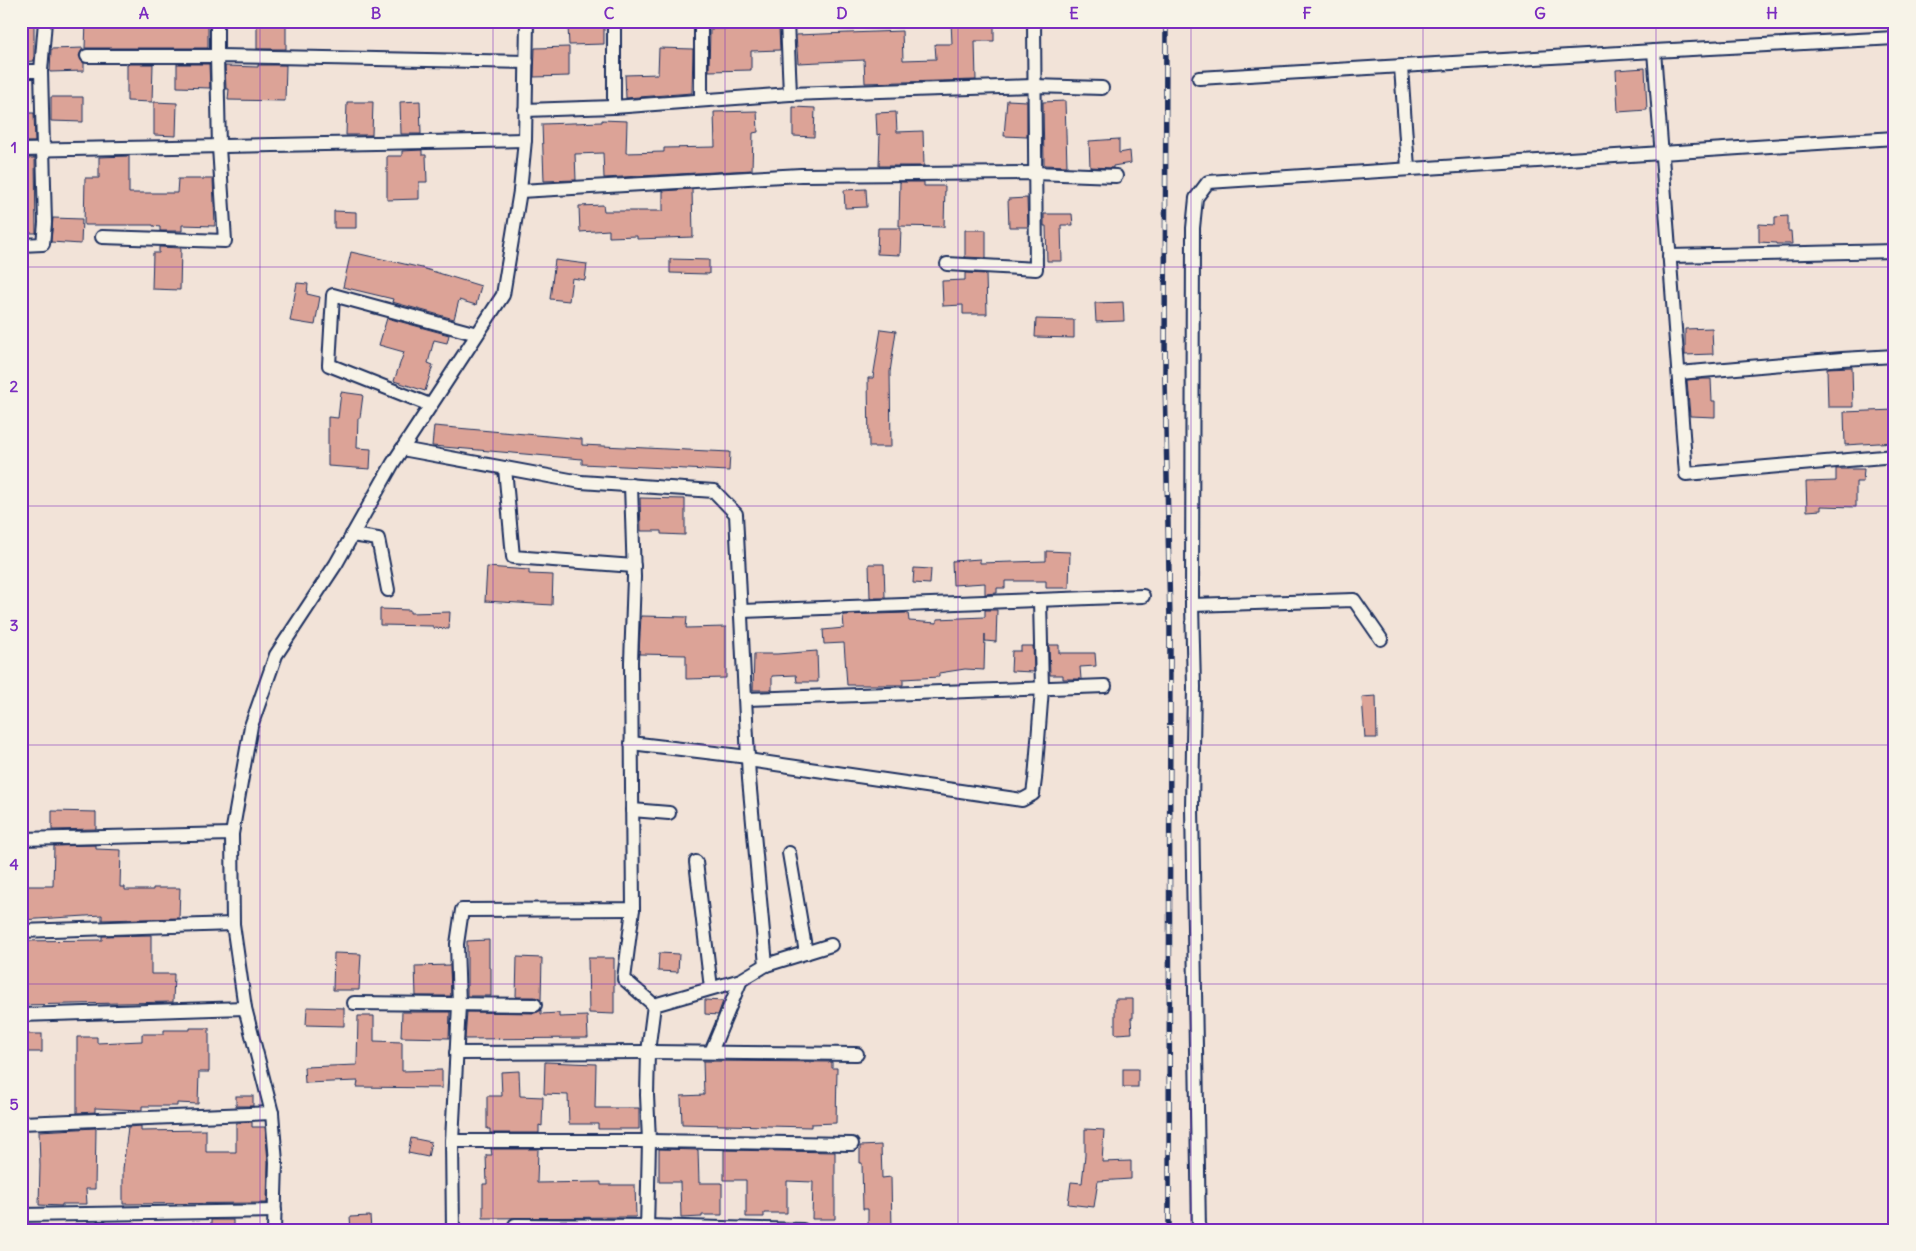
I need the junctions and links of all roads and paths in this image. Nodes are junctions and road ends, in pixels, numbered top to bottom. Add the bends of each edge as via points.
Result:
1 (45, 21) edge
2 (217, 21) edge
3 (527, 21) edge
4 (614, 21) edge
5 (701, 21) edge
6 (787, 21) edge
7 (1034, 21) edge
8 (1895, 38) edge
9 (1654, 51) junction
10 (87, 56) dead end
11 (217, 56) junction
12 (527, 62) junction
13 (1402, 67) junction
14 (21, 71) edge
15 (41, 71) junction
16 (1199, 78) dead end
17 (1034, 86) junction
18 (1102, 88) dead end
19 (790, 94) junction
20 (701, 100) junction
21 (614, 107) junction
22 (525, 110) junction
23 (1895, 138) edge
24 (525, 140) junction
25 (219, 147) junction
26 (21, 150) edge
27 (44, 150) junction
28 (1661, 152) junction
29 (1408, 168) junction
30 (1034, 173) junction
31 (1116, 176) dead end
32 (520, 191) junction
33 (102, 237) dead end
34 (21, 244) edge
35 (1895, 251) edge
36 (1669, 256) junction
37 (947, 264) dead end
38 (477, 334) junction
39 (1895, 356) edge
40 (1679, 373) junction
41 (430, 405) junction
42 (402, 449) junction
43 (1895, 456) edge
44 (506, 468) junction
45 (631, 485) junction
46 (352, 535) junction
47 (634, 566) junction
48 (388, 590) dead end
49 (1143, 596) dead end
50 (1040, 600) junction
51 (1192, 605) junction
52 (742, 611) junction
53 (1381, 639) dead end
54 (1105, 686) dead end
55 (1042, 689) junction
56 (746, 699) junction
57 (632, 743) junction
58 (748, 758) junction
59 (632, 810) junction
60 (669, 813) dead end
61 (232, 834) junction
62 (21, 839) edge
63 (789, 853) dead end
64 (696, 862) dead end
65 (633, 908) junction
66 (233, 924) junction
67 (21, 931) edge
68 (831, 946) dead end
69 (806, 953) junction
70 (766, 965) junction
71 (741, 980) junction
72 (711, 988) junction
73 (354, 1003) dead end
74 (459, 1005) junction
75 (535, 1005) dead end
76 (654, 1005) junction
77 (245, 1008) junction
78 (21, 1015) edge
79 (648, 1052) junction
80 (711, 1052) junction
81 (456, 1053) junction
82 (857, 1054) dead end
83 (272, 1113) junction
84 (21, 1123) edge
85 (452, 1141) junction
86 (649, 1141) junction
87 (852, 1144) dead end
88 (275, 1210) junction
89 (21, 1215) edge
90 (515, 1226) dead end
91 (647, 1228) edge
92 (274, 1230) edge
93 (453, 1230) edge
94 (803, 1230) edge
95 (1198, 1230) edge

1 - 15 street
2 - 11 street
3 - 12 street
4 - 21 street
5 - 20 street
6 - 19 street
7 - 17 street
8 - 9 street
9 - 13 street
9 - 28 street
10 - 11 street
11 - 12 street
11 - 25 street
12 - 22 street
13 - 16 street
13 - 29 street
14 - 15 street
15 - 27 street
17 - 18 street
17 - 19 street
17 - 30 street
19 - 20 street
20 - 21 street
21 - 22 street
22 - 24 street
23 - 28 street
24 - 25 street
24 - 32 street
25 - 27 street
25 - 33 street via 225,241
26 - 27 street
27 - 34 street via 43,244
28 - 29 street
28 - 36 street
29 - 51 street via 1208,182 1196,198 1193,228
30 - 31 street
30 - 32 street via 801,175
30 - 37 street via 1036,269
32 - 38 street via 503,296
35 - 36 street
36 - 40 street
38 - 41 street
38 - 41 street via 334,295 329,365
39 - 40 street
40 - 43 street via 1686,474
41 - 42 street
42 - 44 street
42 - 46 street
44 - 45 street via 582,482
44 - 47 street via 513,557
45 - 47 street
45 - 52 street via 714,491 736,514
46 - 48 street via 378,539
46 - 61 street via 276,655 251,726
47 - 57 street
49 - 50 street
50 - 52 street
50 - 55 street
51 - 53 street via 1354,600
51 - 95 street
52 - 56 street
54 - 55 street
55 - 56 street
55 - 58 street via 1033,794 1022,800
56 - 58 street
57 - 58 street
57 - 59 street
58 - 70 street
59 - 60 street
59 - 65 street
61 - 62 street
61 - 66 street
63 - 69 street
64 - 72 street
65 - 74 street via 462,910 457,944
65 - 76 street via 624,979
66 - 67 street
66 - 77 street
68 - 69 street
69 - 70 street
70 - 71 street
71 - 72 street
71 - 80 street
72 - 76 street
73 - 74 street
74 - 75 street
74 - 81 street
76 - 79 street
77 - 78 street
77 - 83 street
79 - 80 street
79 - 81 street
79 - 86 street
80 - 82 street
81 - 85 street
83 - 84 street
83 - 88 street
85 - 86 street
85 - 93 street
86 - 87 street
86 - 91 street
88 - 89 street
88 - 92 street
90 - 91 street
91 - 94 street

